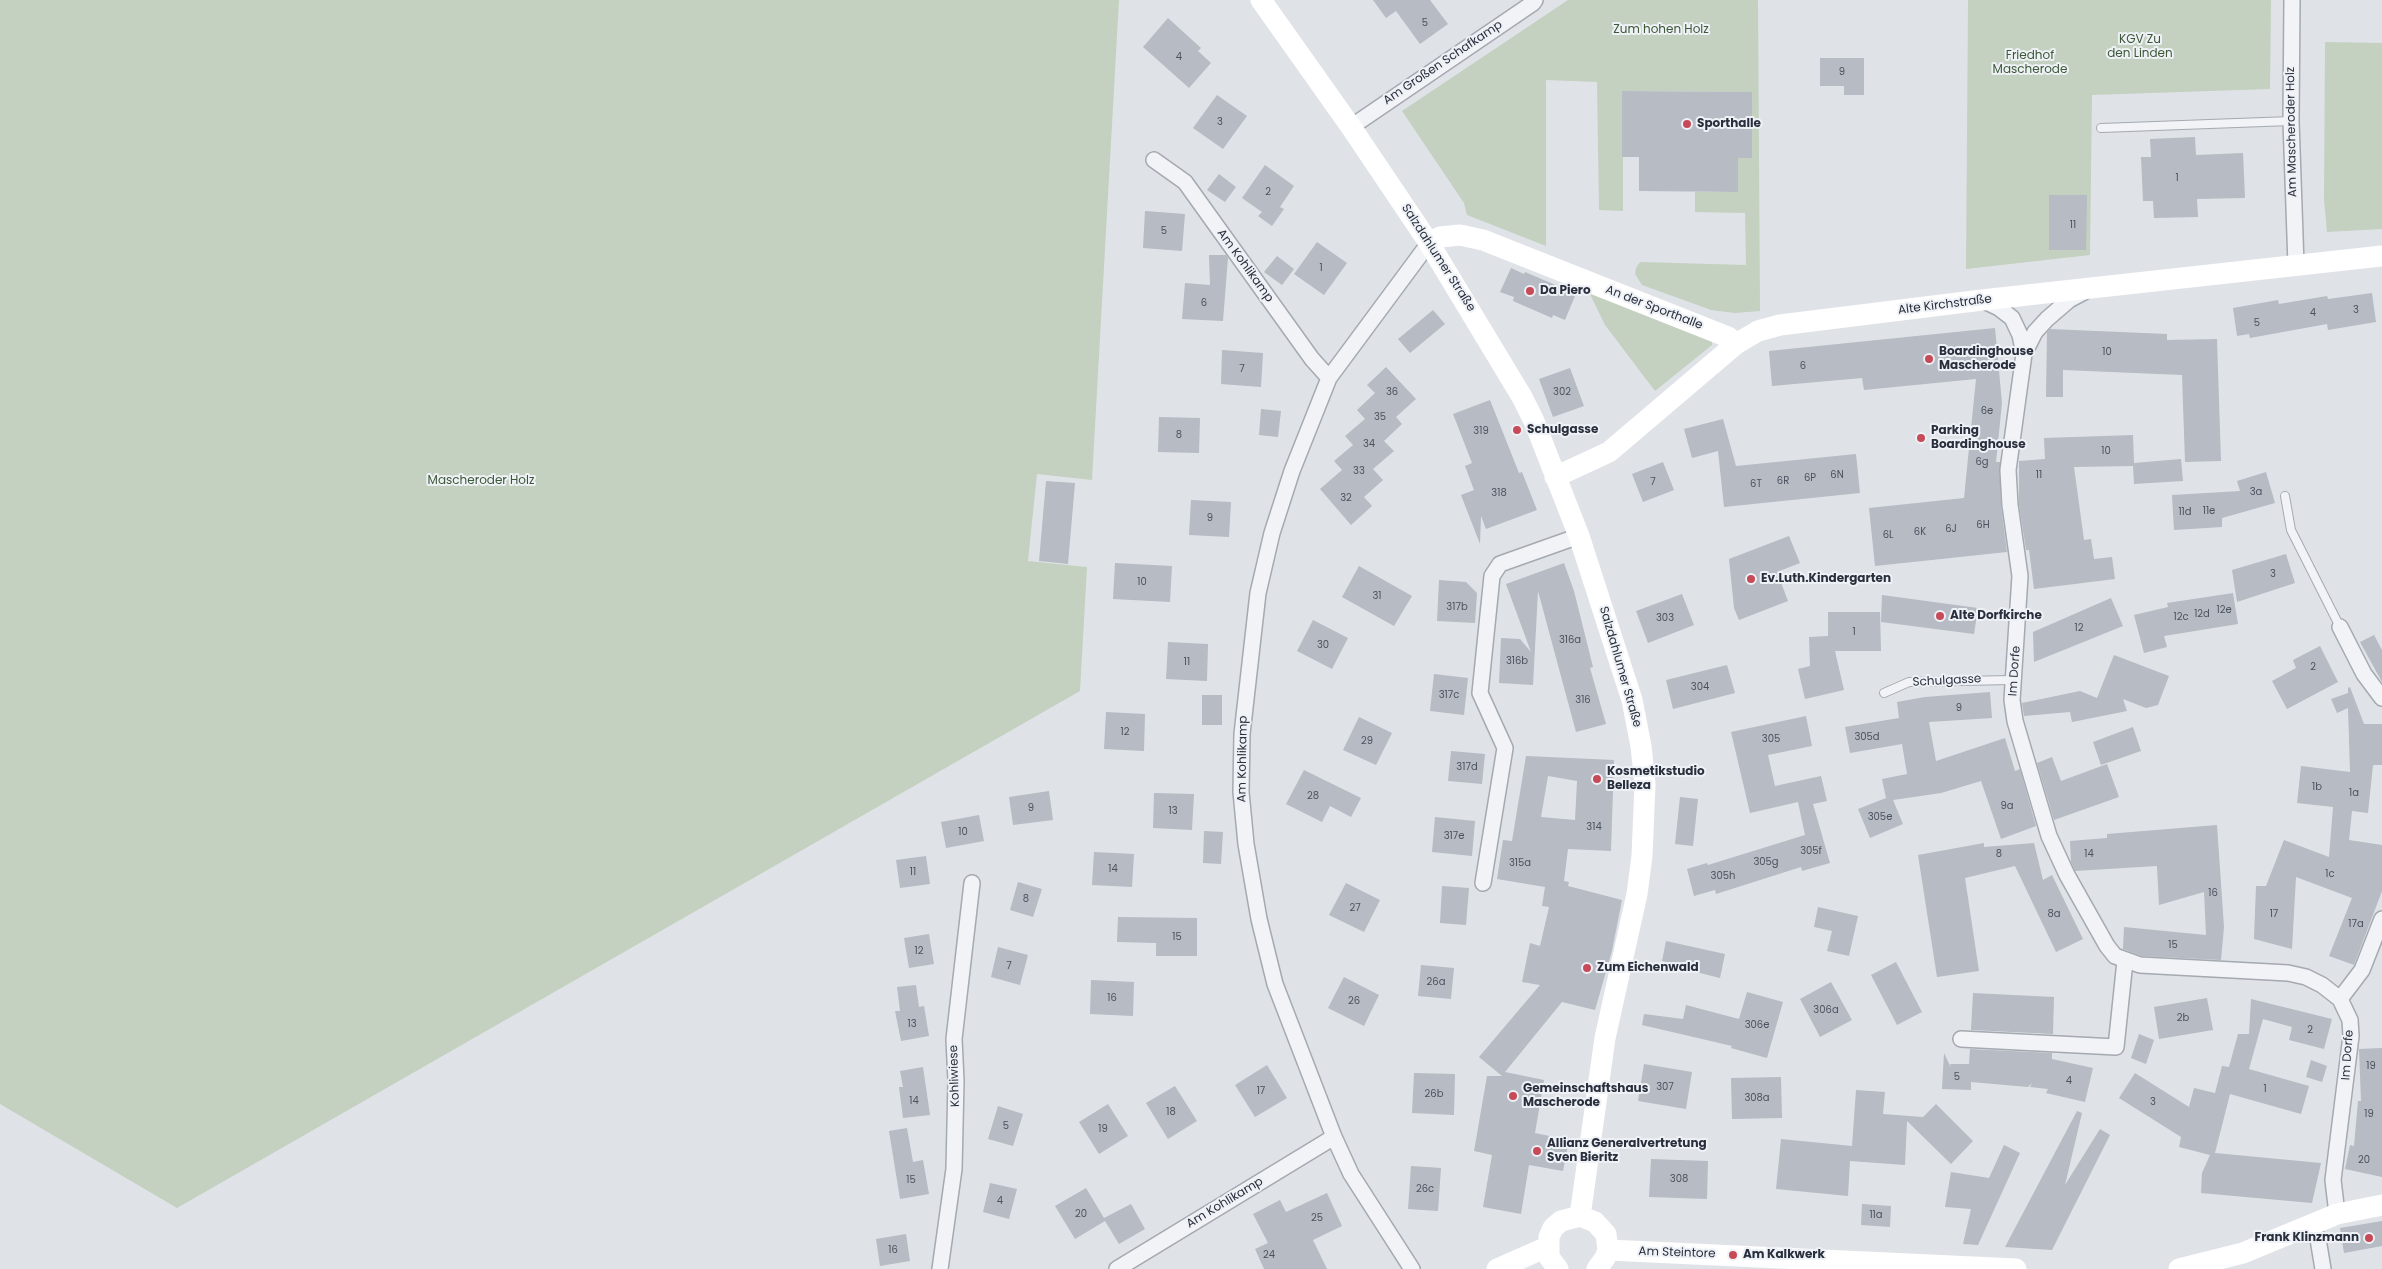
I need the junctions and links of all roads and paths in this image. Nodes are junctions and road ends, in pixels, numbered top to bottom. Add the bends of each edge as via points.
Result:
1 (1261, 0) edge
2 (1534, 0) edge
3 (2292, 0) edge
4 (2291, 121) junction
5 (1351, 126) junction
6 (2101, 128) dead end
7 (1154, 160) dead end
8 (1429, 243) junction
9 (2382, 256) edge
10 (2296, 265) junction
11 (2090, 288) junction
12 (1982, 300) junction
13 (1736, 344) junction
14 (2024, 354) junction
15 (1328, 378) junction
16 (1555, 477) junction
17 (2285, 496) dead end
18 (1579, 536) junction
19 (2340, 627) joint
20 (2012, 680) junction
21 (1884, 694) dead end
22 (2382, 698) edge
23 (972, 883) dead end
24 (1483, 883) dead end
25 (2382, 919) edge
26 (2125, 961) junction
27 (2340, 999) junction
28 (1961, 1039) dead end
29 (1334, 1137) junction
30 (2382, 1205) edge
31 (2337, 1214) junction
32 (1580, 1216) junction
33 (2311, 1225) junction
34 (1547, 1247) junction
35 (1608, 1250) junction
36 (1762, 1263) edge
37 (940, 1269) edge
38 (1117, 1269) edge
39 (1412, 1269) edge
40 (1497, 1269) edge
41 (1558, 1269) edge
42 (1597, 1269) edge
43 (2016, 1269) edge
44 (2179, 1269) edge
45 (2324, 1269) edge

1 - 5 main road, Salzdahlumer Straße
2 - 5 street, Am Großen Schafkamp
3 - 4 street, Am Mascheroder Holz
4 - 6 lane
4 - 10 street, Am Mascheroder Holz
5 - 8 main road, Salzdahlumer Straße
7 - 15 street, Am Kohlikamp via 1185,182
8 - 13 main road, An der Sporthalle via 1440,237 1460,235 1483,240 1728,337
8 - 15 street, Am Kohlikamp
8 - 16 main road, Salzdahlumer Straße via 1522,397
9 - 10 main road, Alte Kirchstraße
10 - 11 main road, Alte Kirchstraße
11 - 12 main road, Alte Kirchstraße
11 - 14 street, Im Dorfe via 2069,300 2047,319 2035,332
12 - 13 main road, Alte Kirchstraße via 1780,325 1758,331
12 - 14 street, Im Dorfe via 2012,318
13 - 16 main road, Alte Kirchstraße via 1609,452
14 - 20 street, Im Dorfe via 2008,470 2020,576
15 - 29 street, Am Kohlikamp via 1292,471 1272,533 1258,593 1242,734 1241,792 1246,844 1274,984
16 - 18 main road, Salzdahlumer Straße
17 - 19 lane via 2291,530
18 - 24 street via 1500,564 1492,576 1480,694 1505,748
18 - 32 main road, Salzdahlumer Straße via 1632,700 1642,746 1644,784 1644,836 1637,894 1604,1045
19 - 22 street via 2364,674
20 - 21 lane, Schulgasse via 1909,682
20 - 26 street, Im Dorfe via 2015,722 2049,836 2066,875 2107,946 2115,956
23 - 37 street, Kohliwiese via 954,1039 954,1169
25 - 27 street via 2362,970
26 - 27 street, Im Dorfe via 2140,965 2288,973 2306,977
26 - 28 street via 2116,1047
27 - 31 street, Im Dorfe via 2350,1020 2351,1036 2333,1180
29 - 38 street, Am Kohlikamp
29 - 39 street, Am Kohlikamp via 1351,1174
30 - 31 main road
31 - 33 main road
32 - 34 main road via 1565,1219 1553,1228
32 - 35 main road via 1601,1227
33 - 44 main road via 2243,1253
33 - 45 street via 2318,1239
34 - 40 main road
34 - 41 main road via 1549,1257
35 - 36 main road, Am Steintore
35 - 42 main road
36 - 43 main road, Am Steintore

